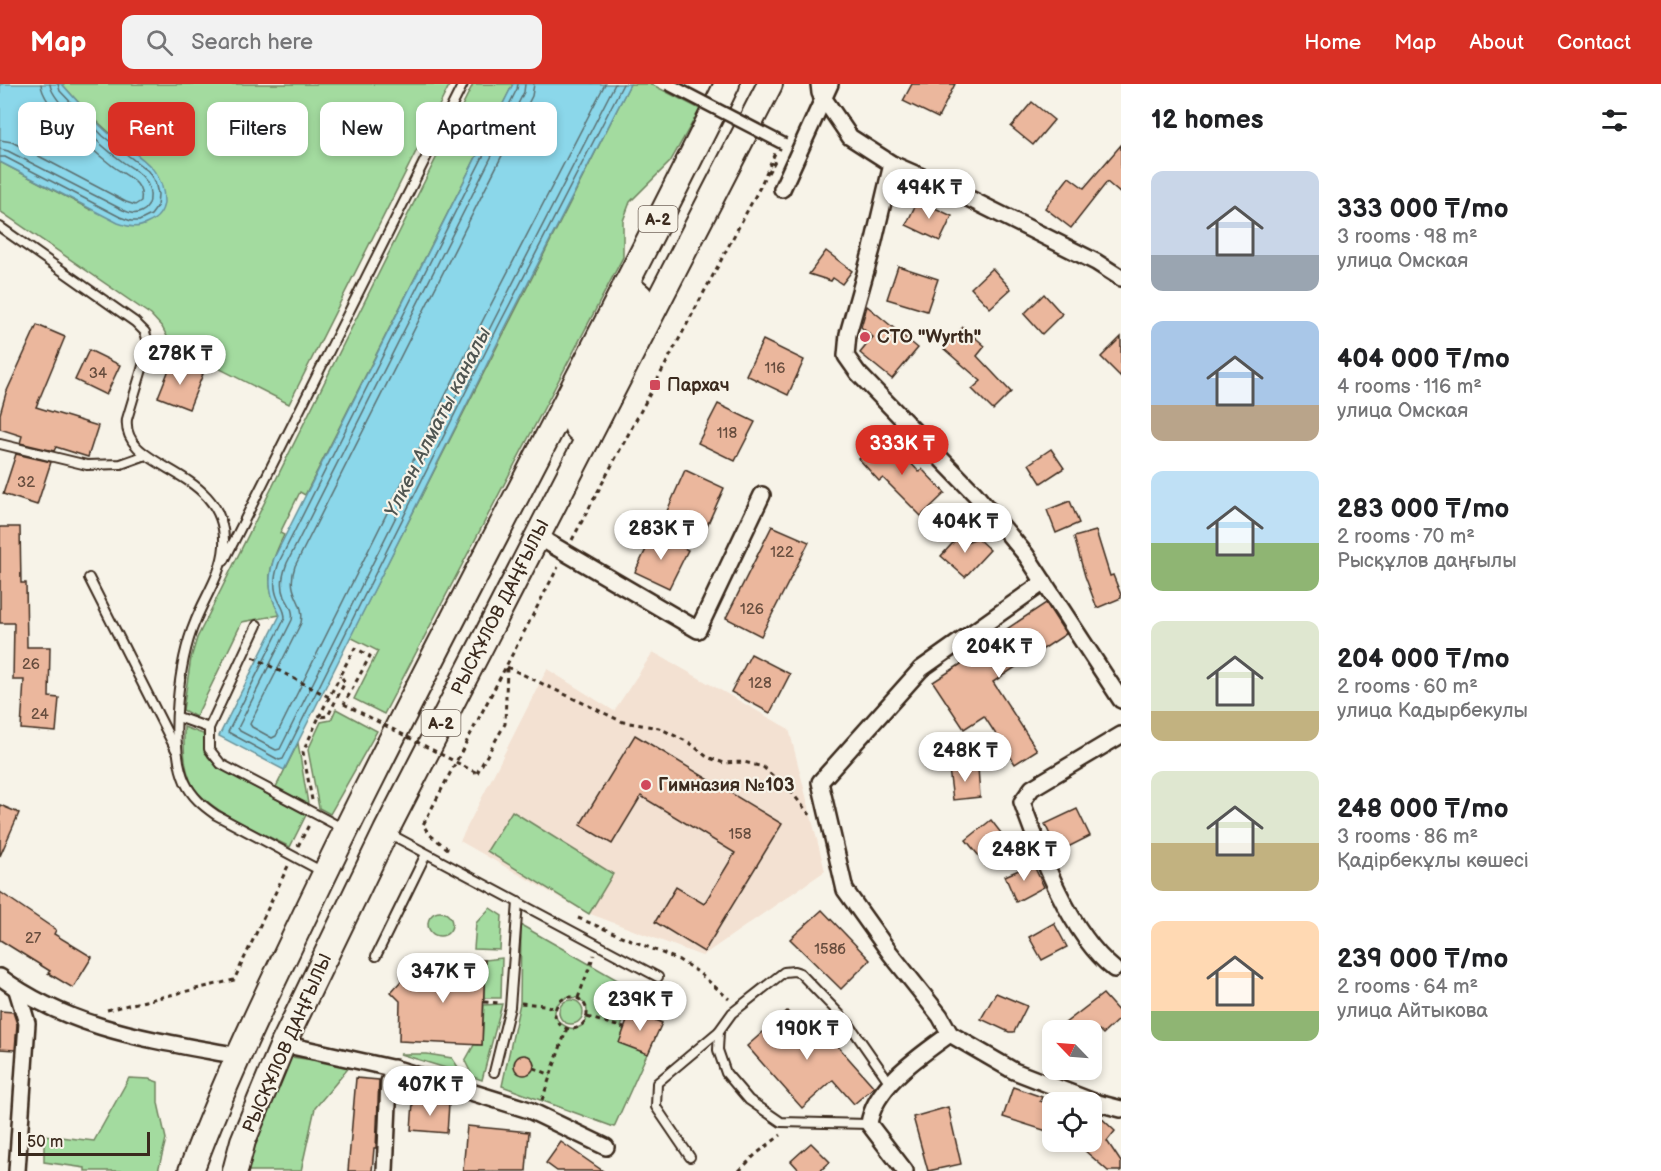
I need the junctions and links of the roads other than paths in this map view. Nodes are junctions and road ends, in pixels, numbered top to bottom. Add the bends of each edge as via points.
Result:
1 (463, 84) edge
2 (668, 84) edge
3 (727, 84) edge
4 (770, 84) edge
5 (824, 89) edge
6 (781, 144) road end
7 (892, 164) junction
8 (782, 189) dead end
9 (0, 227) edge
10 (1117, 271) edge
11 (626, 284) junction
12 (588, 438) junction
13 (0, 444) edge
14 (146, 455) junction
15 (522, 485) junction
16 (762, 495) dead end
17 (537, 536) junction
18 (222, 566) junction
19 (89, 578) dead end
20 (1044, 582) junction
21 (258, 625) dead end
22 (478, 649) junction
23 (1121, 700) edge
24 (178, 717) junction
25 (209, 728) junction
26 (1121, 735) edge
27 (178, 753) junction
28 (346, 830) junction
29 (386, 831) junction
30 (426, 854) junction
31 (324, 873) junction
32 (357, 892) junction
33 (518, 902) junction
34 (376, 956) dead end
35 (1114, 969) dead end
36 (0, 977) edge
37 (658, 977) dead end
38 (17, 990) junction
39 (719, 1031) junction
40 (951, 1034) junction
41 (283, 1044) junction
42 (238, 1056) junction
43 (394, 1068) junction
44 (494, 1071) dead end
45 (890, 1083) junction
46 (1121, 1109) edge
47 (869, 1124) junction
48 (606, 1147) dead end
49 (690, 1157) dead end
50 (17, 1171) edge
51 (191, 1171) edge
52 (235, 1171) edge
53 (385, 1171) edge
54 (905, 1171) edge

1 - 18 lane
2 - 6 street, bridge
3 - 11 main road, РЫСҚҰЛОВ ДАҢҒЫЛЫ / A-2
4 - 12 main road, РЫСҚҰЛОВ ДАҢҒЫЛЫ / A-2
5 - 7 street via 850,137
5 - 8 street
7 - 10 street
7 - 20 street via 848,334 846,356 975,494
9 - 14 lane via 145,332 149,346 126,428 135,447
11 - 12 main road via 640,296 639,301 576,423
11 - 15 main road, РЫСҚҰЛОВ ДАҢҒЫЛЫ / A-2
12 - 17 main road, РЫСҚҰЛОВ ДАҢҒЫЛЫ / A-2
13 - 14 lane via 87,465 121,464
14 - 18 lane via 186,479 213,502 223,528
15 - 22 main road via 536,494 537,500 467,636
15 - 28 main road, РЫСҚҰЛОВ ДАҢҒЫЛЫ / A-2
16 - 17 street via 698,630
17 - 22 main road, РЫСҚҰЛОВ ДАҢҒЫЛЫ / A-2
18 - 24 lane via 185,650
19 - 27 lane
20 - 23 street
20 - 40 street via 921,669 820,782 845,890
21 - 25 lane
22 - 29 main road, РЫСҚҰЛОВ ДАҢҒЫЛЫ / A-2
24 - 25 lane
24 - 27 lane
25 - 28 lane via 209,749 221,764
26 - 35 street via 1032,788 1022,802 1042,859 1070,914 1102,960
27 - 31 lane via 186,783 203,807
28 - 31 main road, РЫСҚҰЛОВ ДАҢҒЫЛЫ / A-2
29 - 30 lane
29 - 32 main road, РЫСҚҰЛОВ ДАҢҒЫЛЫ / A-2
30 - 33 lane
30 - 34 lane
31 - 32 main road
31 - 42 main road, РЫСҚҰЛОВ ДАҢҒЫЛЫ / A-2
32 - 41 main road, РЫСҚҰЛОВ ДАҢҒЫЛЫ / A-2
33 - 37 lane
33 - 44 lane via 510,1003
36 - 38 street
38 - 42 street via 57,1012 96,1026
38 - 50 street via 27,1023
39 - 45 lane via 732,1013 784,972 794,971 849,1024
39 - 47 lane via 718,1050 726,1073 749,1100 782,1122
39 - 49 lane via 657,1083 656,1107
40 - 45 street
40 - 46 street via 1014,1071
41 - 43 street
41 - 52 main road, РЫСҚҰЛОВ ДАҢҒЫЛЫ / A-2 via 243,1141
42 - 51 main road, РЫСҚҰЛОВ ДАҢҒЫЛЫ / A-2
43 - 48 street via 529,1110
43 - 53 street via 389,1082
45 - 47 street via 870,1114
47 - 54 street

